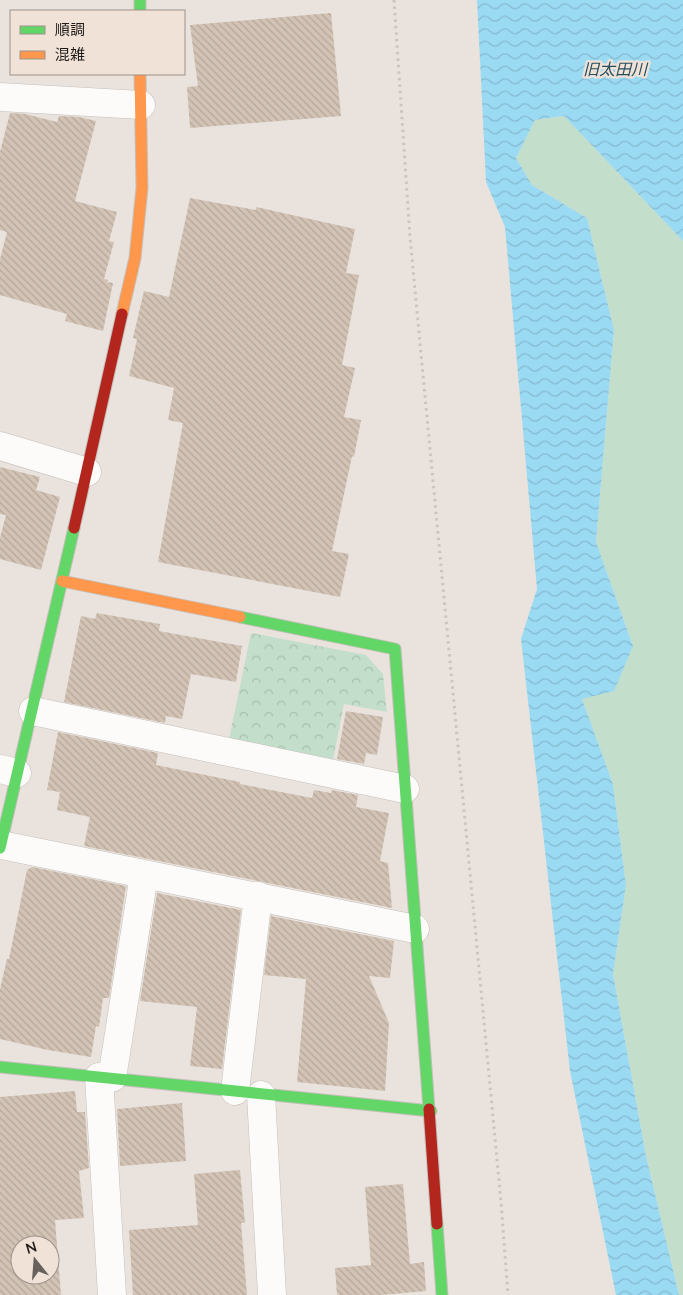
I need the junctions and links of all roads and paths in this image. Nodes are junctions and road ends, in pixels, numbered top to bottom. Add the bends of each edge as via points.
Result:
1 (394, 0) edge
2 (140, 75) edge
3 (0, 97) edge
4 (141, 105) junction
5 (0, 446) edge
6 (87, 472) junction
7 (62, 581) junction
8 (33, 712) junction
9 (9, 771) edge
10 (405, 789) junction
11 (0, 846) edge
12 (144, 875) junction
13 (258, 896) junction
14 (415, 929) junction
15 (0, 1068) edge
16 (105, 1078) junction
17 (248, 1093) junction
18 (431, 1111) junction
19 (112, 1295) edge
20 (272, 1295) edge
21 (442, 1295) edge
22 (508, 1295) edge

1 - 22 path via 410,237
2 - 4 street
3 - 4 street
4 - 6 street via 142,188 135,258
5 - 6 street
6 - 7 street
7 - 8 street
7 - 10 street via 395,649
8 - 9 street
8 - 10 street
9 - 11 street
10 - 14 street
11 - 12 street
12 - 13 street
12 - 16 street
13 - 14 street
13 - 17 street
14 - 18 street
15 - 16 street
16 - 17 street
16 - 19 street
17 - 18 street
17 - 20 street
18 - 21 street

